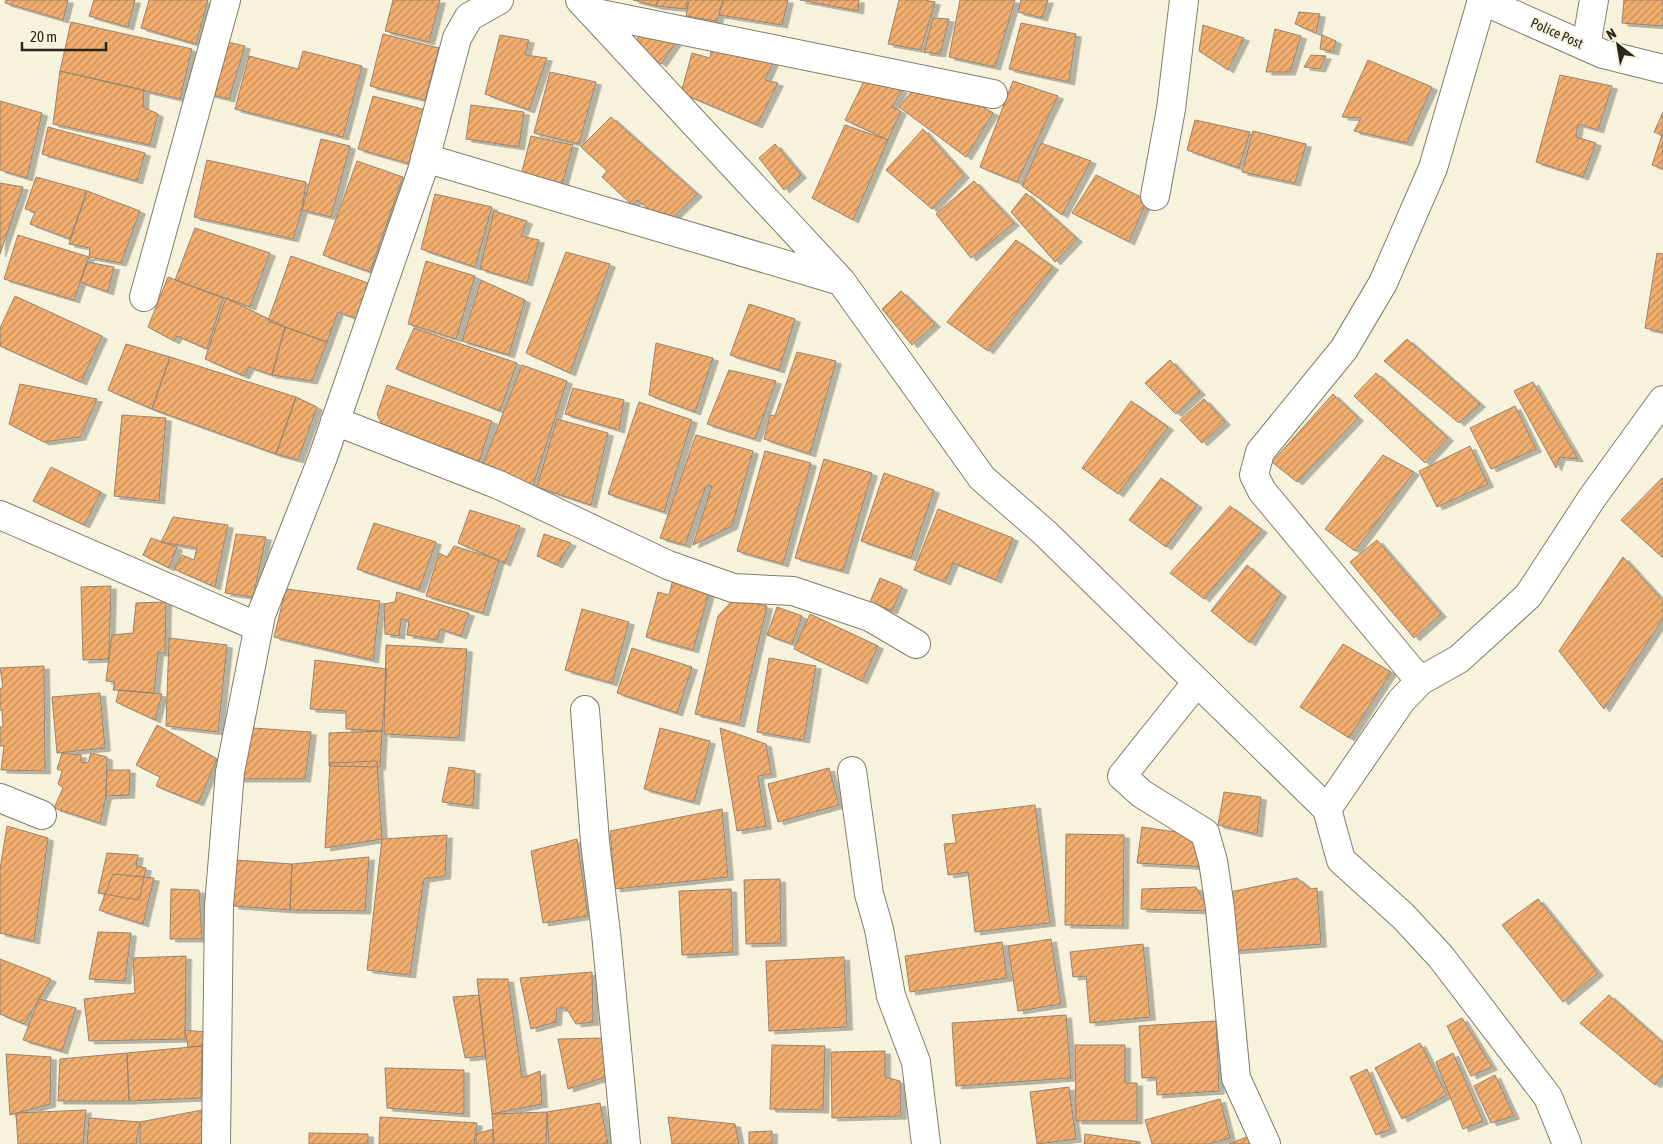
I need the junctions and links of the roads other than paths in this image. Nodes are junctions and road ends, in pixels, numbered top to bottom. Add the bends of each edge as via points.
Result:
1 (226, 0) edge
2 (499, 0) edge
3 (1184, 0) edge
4 (1482, 0) edge
5 (1594, 0) edge
6 (585, 6) edge
7 (1586, 46) junction
8 (1663, 69) edge
9 (993, 94) dead end
10 (425, 158) junction
11 (1155, 196) dead end
12 (841, 281) junction
13 (144, 297) dead end
14 (1663, 400) edge
15 (335, 421) junction
16 (0, 515) edge
17 (258, 627) junction
18 (916, 644) dead end
19 (1420, 680) junction
20 (1197, 682) junction
21 (585, 710) dead end
22 (852, 771) dead end
23 (0, 798) edge
24 (1327, 809) junction
25 (42, 815) dead end
26 (216, 1144) edge
27 (626, 1144) edge
28 (926, 1144) edge
29 (1266, 1144) edge
30 (1568, 1144) edge

1 - 13 street
2 - 10 street via 469,17 457,38
3 - 11 street via 1171,109
4 - 7 street, Police Post
4 - 19 street via 1433,168 1384,283 1344,349 1260,452 1254,475 1262,491
5 - 7 street
6 - 9 street
6 - 12 street
7 - 8 street, Police Post via 1603,54
10 - 12 street
10 - 15 street
12 - 20 street via 982,478 1046,534
14 - 19 street via 1592,498 1528,596 1459,658
15 - 17 street
15 - 18 street via 499,485 668,565 733,588 793,591 870,617
16 - 17 street
17 - 26 street via 229,782 219,906
19 - 24 street via 1401,701
20 - 24 street
20 - 29 street via 1122,776 1142,794 1205,833 1214,861 1220,908 1236,1078
21 - 27 street
22 - 28 street via 869,894 891,996 916,1062
23 - 25 street
24 - 30 street via 1342,860 1403,916 1441,957 1548,1097

